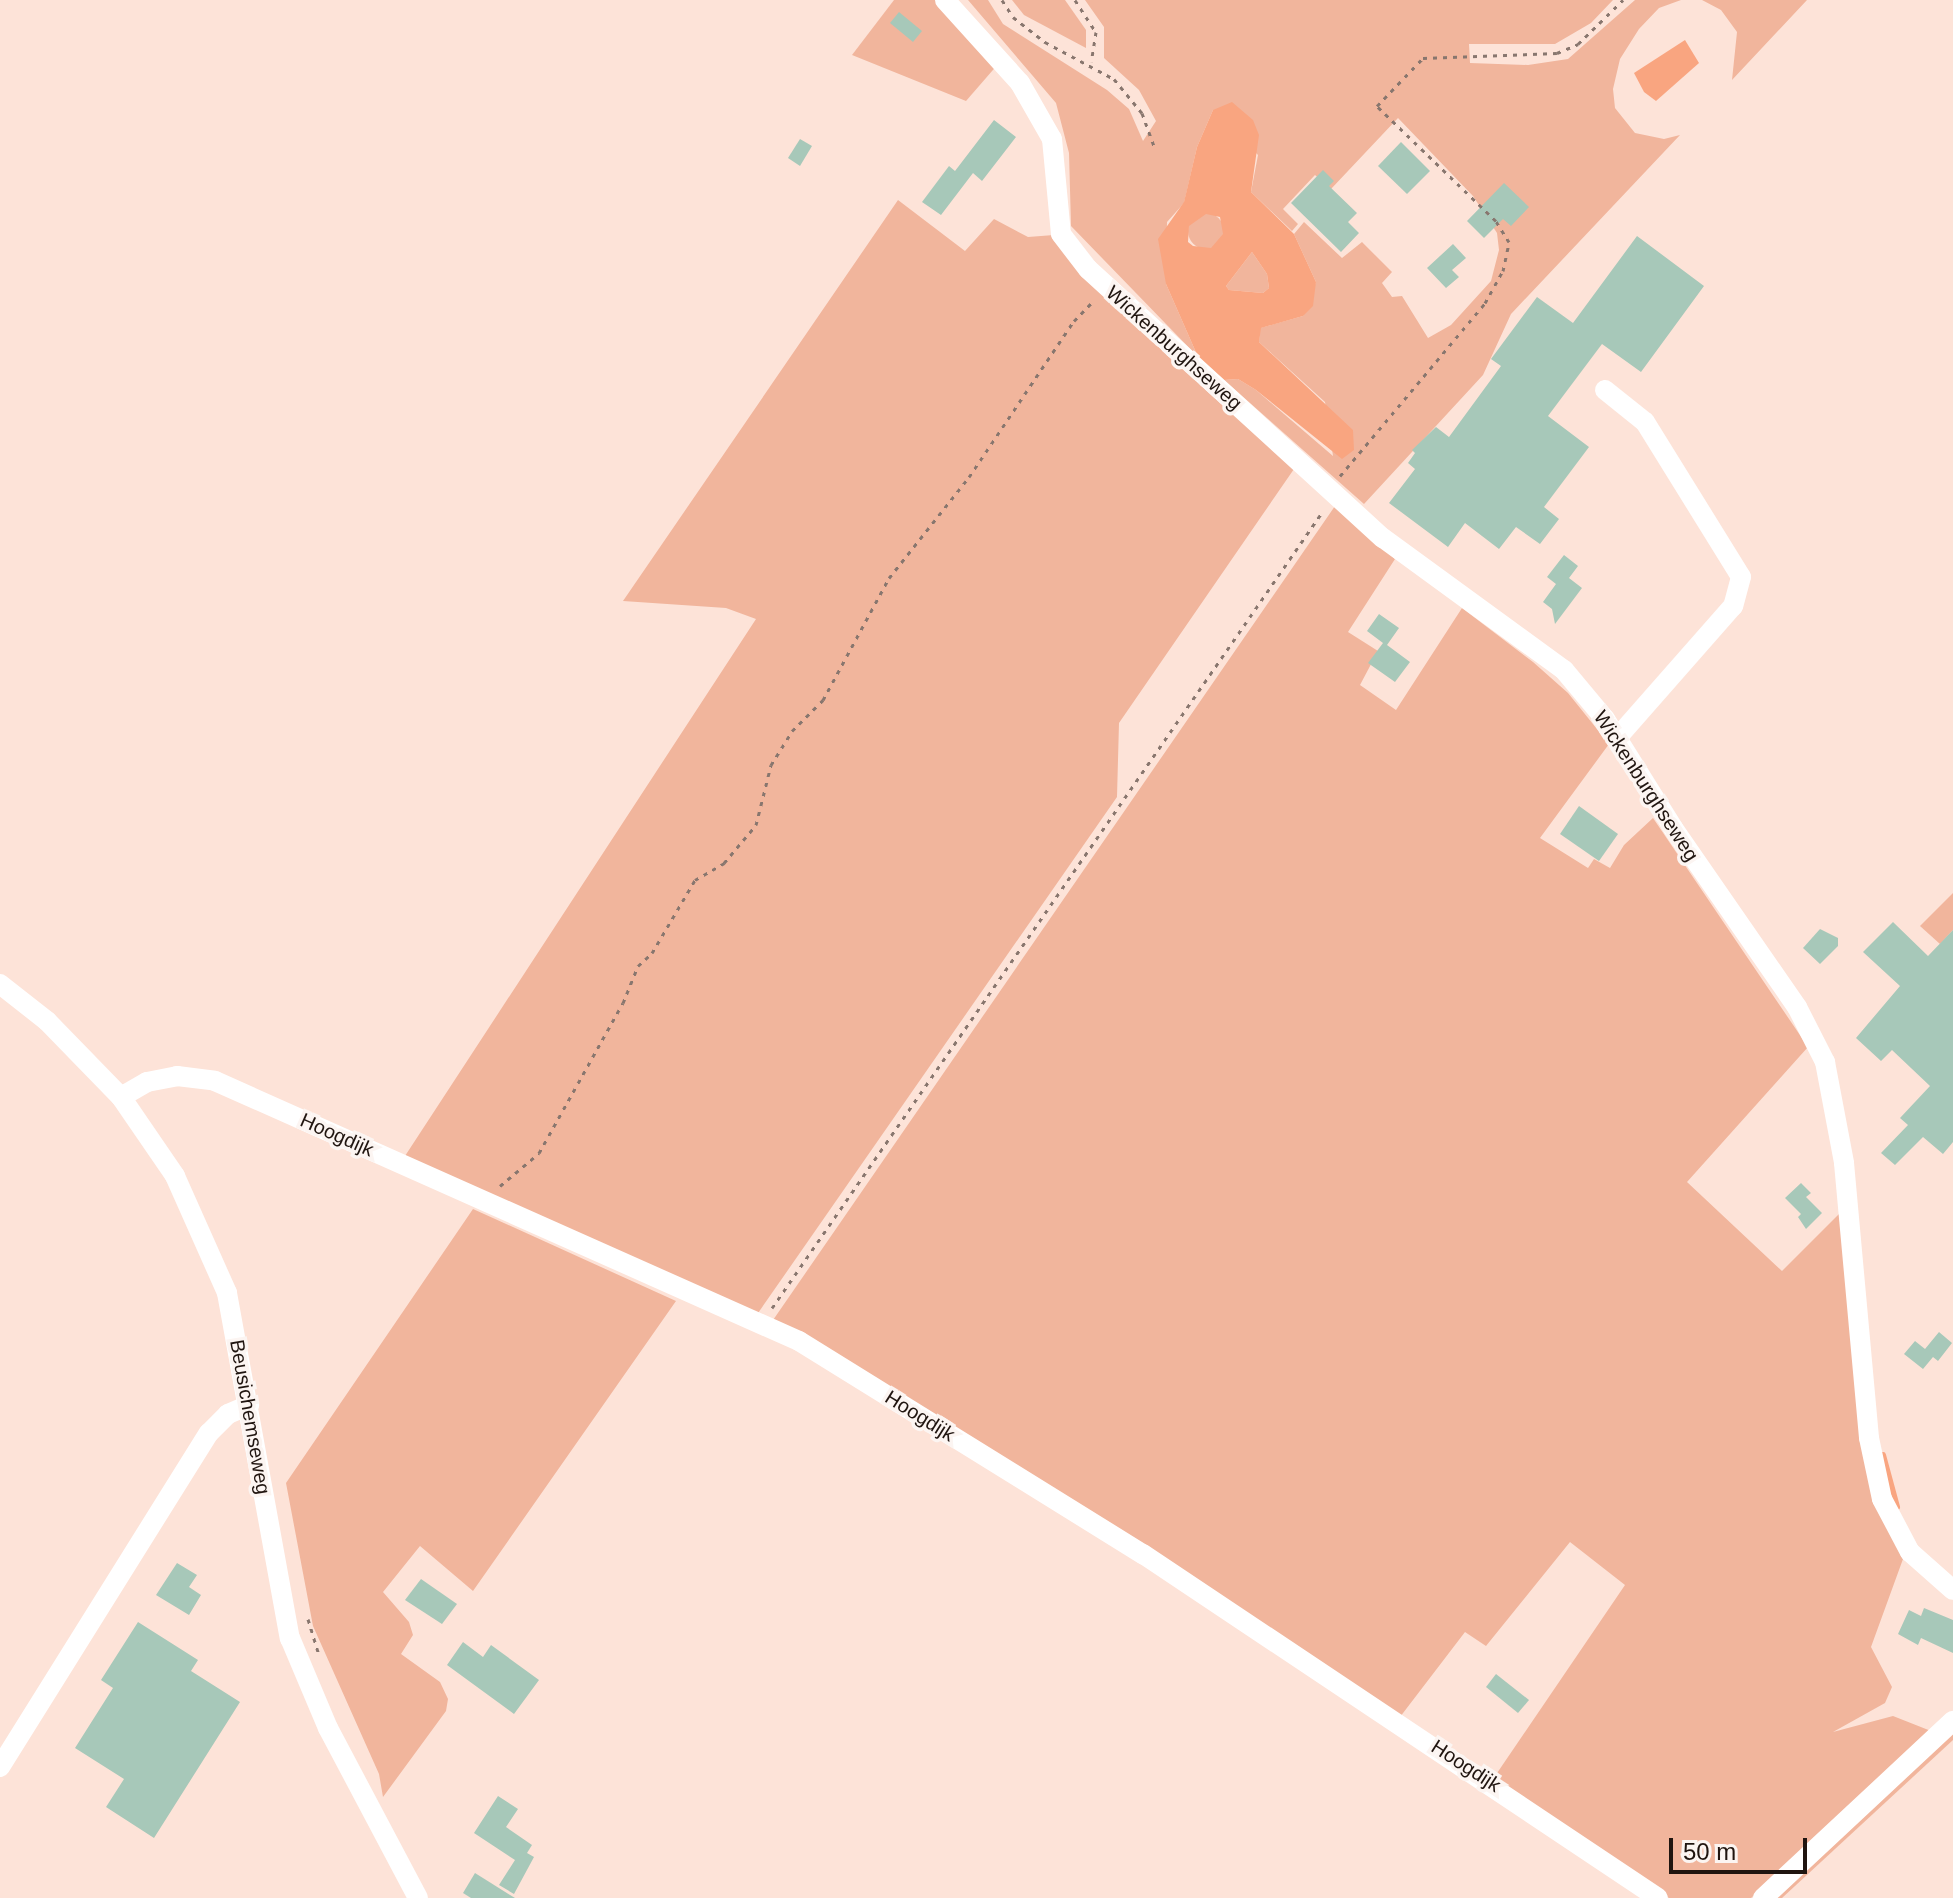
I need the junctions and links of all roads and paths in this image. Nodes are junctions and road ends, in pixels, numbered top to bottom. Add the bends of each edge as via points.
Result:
1 (945, 0) edge
2 (1002, 0) edge
3 (1075, 0) edge
4 (1623, 0) edge
5 (1091, 62) junction
6 (1155, 149) dead end
7 (1106, 286) junction
8 (1605, 390) dead end
9 (1331, 492) junction
10 (1617, 738) junction
11 (0, 984) edge
12 (121, 1097) junction
13 (490, 1204) junction
14 (760, 1325) junction
15 (249, 1405) junction
16 (1953, 1590) edge
17 (1953, 1721) edge
18 (0, 1767) edge
19 (418, 1898) edge
20 (1658, 1898) edge
21 (1763, 1898) edge

1 - 7 street, Wickenburghseweg via 1020,83 1046,128 1052,139 1061,234
2 - 5 path via 1013,17 1045,42
3 - 5 path via 1096,32
4 - 9 path via 1578,44 1557,53 1423,58 1377,106 1477,200 1509,242 1503,271 1485,303
5 - 6 path via 1114,79 1142,113
7 - 9 street, Wickenburghseweg
7 - 13 path via 1084,308 969,477 889,578 823,700 792,731 771,765 756,825 724,863 695,880 652,953 638,966 539,1153 501,1184
8 - 10 street via 1645,422 1741,577 1733,606
9 - 10 street, Wickenburghseweg via 1383,538 1564,670
9 - 14 path
10 - 16 street, Wickenburghseweg via 1797,1007 1825,1062 1844,1163 1874,1471 1882,1499 1910,1552
11 - 12 street, Beusichemseweg via 47,1021
12 - 13 street, Hoogdijk via 147,1082 177,1076 215,1081
12 - 15 street, Beusichemseweg via 175,1176 227,1293
13 - 14 street, Hoogdijk
14 - 20 street, Hoogdijk via 799,1341 1143,1554
15 - 18 street via 228,1414 209,1433
15 - 19 street, Beusichemseweg via 290,1638 328,1728
17 - 21 street

